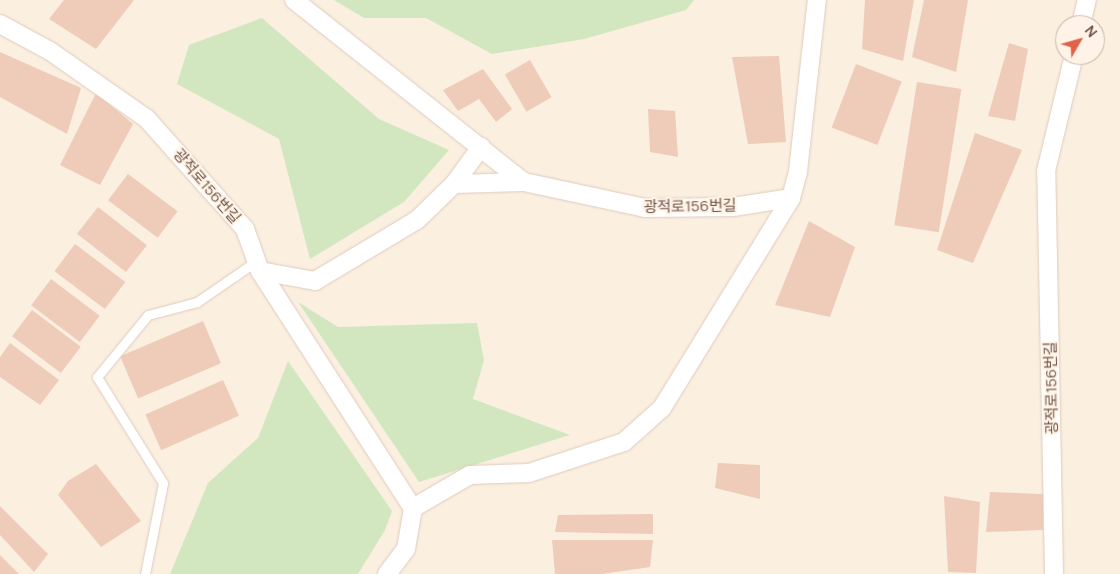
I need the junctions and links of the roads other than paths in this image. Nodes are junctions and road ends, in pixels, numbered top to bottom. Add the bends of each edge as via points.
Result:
1 (294, 0) edge
2 (818, 0) edge
3 (1087, 0) edge
4 (1083, 15) edge
5 (0, 24) edge
6 (1072, 65) edge
7 (481, 148) junction
8 (524, 182) junction
9 (454, 184) junction
10 (791, 198) junction
11 (257, 267) junction
12 (413, 508) junction
13 (145, 574) edge
14 (387, 574) edge
15 (1054, 574) edge

1 - 7 street, 광적로156번길
2 - 10 street via 798,171
3 - 4 street
5 - 11 street, 광적로156번길 via 50,51 147,119 245,229
6 - 15 street, 광적로156번길 via 1046,171
7 - 8 street, 광적로156번길
7 - 9 street
8 - 9 street
8 - 10 street, 광적로156번길 via 645,208 733,207
9 - 11 street via 417,220 315,281
10 - 12 street via 662,408 624,442 529,473 470,475
11 - 12 street, 광적로156번길
11 - 13 lane via 197,302 148,316 97,377 164,483
12 - 14 street via 406,549

